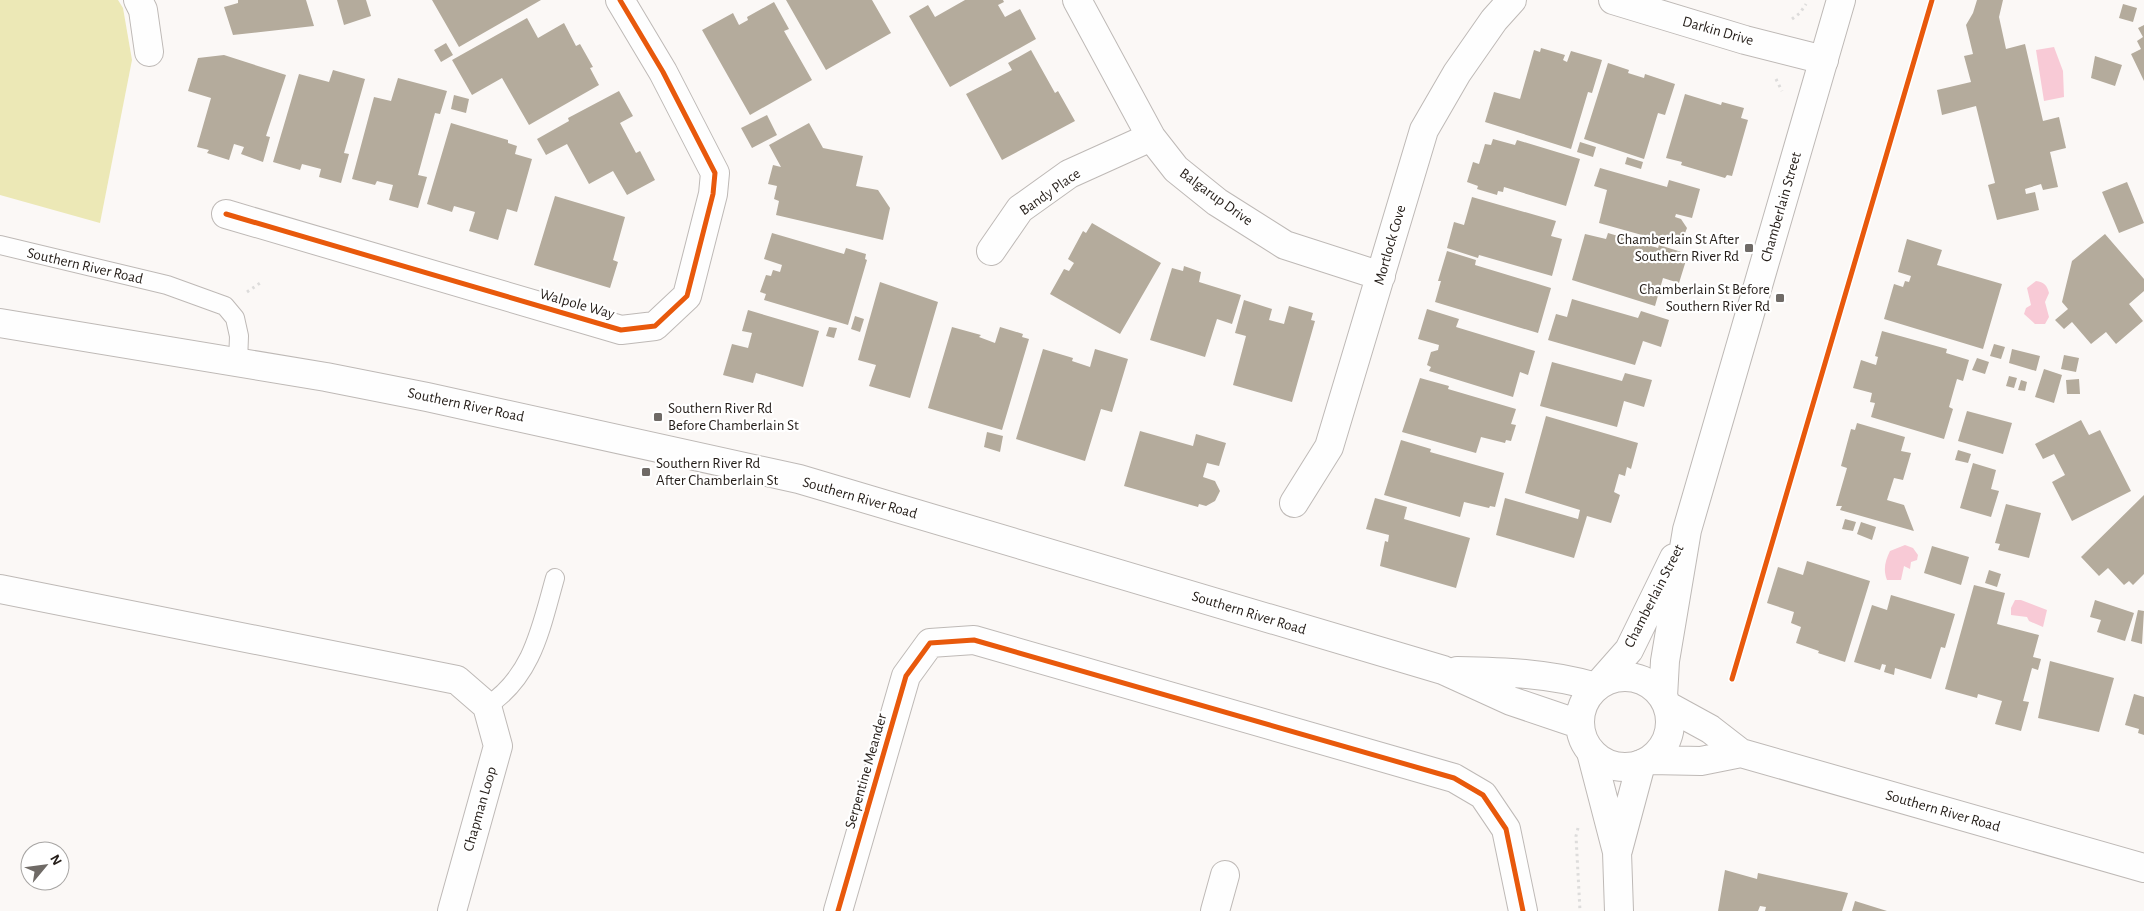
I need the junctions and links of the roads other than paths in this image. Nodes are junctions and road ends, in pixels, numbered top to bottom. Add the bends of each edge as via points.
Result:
1 (138, 0) edge
2 (620, 0) edge
3 (1077, 0) edge
4 (1512, 0) edge
5 (1613, 0) edge
6 (1841, 0) edge
7 (149, 52) dead end
8 (1824, 60) junction
9 (1151, 137) junction
10 (226, 214) dead end
11 (0, 245) edge
12 (990, 251) dead end
13 (1381, 276) junction
14 (0, 323) edge
15 (238, 362) junction
16 (1294, 503) dead end
17 (1687, 530) junction
18 (555, 578) dead end
19 (0, 589) edge
20 (1443, 670) junction
21 (1597, 685) junction
22 (1665, 702) junction
23 (487, 706) junction
24 (1579, 724) junction
25 (1591, 752) junction
26 (1741, 753) junction
27 (1645, 762) junction
28 (1617, 852) junction
29 (2144, 868) edge
30 (1225, 876) dead end
31 (452, 911) edge
32 (838, 911) edge
33 (1215, 911) edge
34 (1523, 911) edge
35 (1619, 911) edge

1 - 7 street via 143,10
2 - 10 street, Walpole Way via 663,72 715,174 713,194 687,296 655,326 621,330
3 - 9 street, Balgarup Drive
4 - 13 street, Mortlock Cove via 1457,73 1424,130
5 - 8 street, Darkin Drive
6 - 8 street, Chamberlain Street
8 - 17 street, Chamberlain Street
9 - 12 street, Bandy Place via 1061,180 1020,209
9 - 13 street, Balgarup Drive via 1176,169 1210,197 1284,244
11 - 15 lane, Southern River Road via 167,285 225,306 235,318 239,336
13 - 16 street, Mortlock Cove via 1329,447
14 - 15 street, Southern River Road
15 - 20 street, Southern River Road via 427,397 799,479
17 - 21 street, Chamberlain Street via 1629,650
17 - 22 street, Chamberlain Street via 1665,661
18 - 23 lane via 533,652 503,696
19 - 23 street via 458,680
20 - 21 street, Southern River Road via 1515,672
20 - 24 street, Southern River Road via 1511,701
21 - 22 street via 1630,676 1645,681
21 - 24 street via 1586,699
22 - 26 street, Southern River Road via 1710,729
22 - 27 street via 1670,722 1668,736 1661,750
23 - 31 street, Chapman Loop via 498,746
24 - 25 street
25 - 27 street via 1614,766
25 - 28 street
26 - 27 street, Southern River Road via 1701,761
26 - 29 street, Southern River Road
27 - 28 street
28 - 35 street
30 - 33 street
32 - 34 street, Serpentine Meander via 906,676 930,643 974,640 1454,778 1483,795 1506,829

